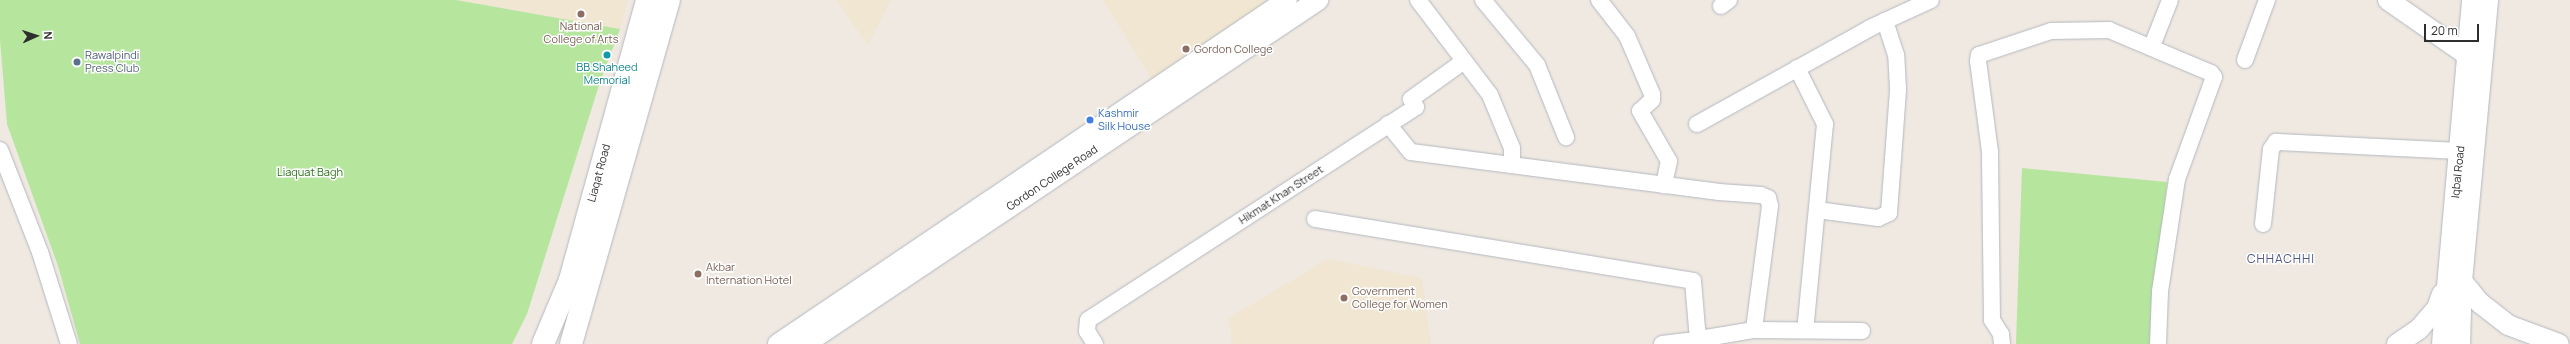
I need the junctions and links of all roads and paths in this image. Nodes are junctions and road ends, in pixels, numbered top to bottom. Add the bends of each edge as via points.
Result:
1 (647, 0) edge
2 (669, 0) edge
3 (1287, 0) edge
4 (1318, 0) edge
5 (1418, 0) edge
6 (1483, 0) edge
7 (1599, 0) edge
8 (1931, 0) edge
9 (2170, 0) edge
10 (2267, 0) edge
11 (2388, 0) edge
12 (2472, 0) edge
13 (2488, 0) edge
14 (1885, 21) junction
15 (2152, 46) junction
16 (2474, 56) junction
17 (2245, 60) dead end
18 (1464, 61) junction
19 (1797, 68) junction
20 (1388, 124) junction
21 (1697, 124) dead end
22 (1566, 137) dead end
23 (0, 150) edge
24 (2461, 151) junction
25 (1512, 165) junction
26 (1664, 185) junction
27 (1817, 210) junction
28 (1315, 219) dead end
29 (2263, 224) dead end
30 (2455, 280) junction
31 (1754, 330) junction
32 (1805, 330) junction
33 (1862, 331) dead end
34 (1701, 342) edge
35 (70, 344) edge
36 (543, 344) edge
37 (571, 344) edge
38 (778, 344) edge
39 (805, 344) edge
40 (1095, 344) edge
41 (1662, 344) edge
42 (2002, 344) edge
43 (2158, 344) edge
44 (2397, 344) edge
45 (2442, 344) edge
46 (2460, 344) edge
47 (2559, 344) edge

1 - 36 main road, Liaqat Road via 570,280
2 - 37 main road, Liaqat Road
3 - 38 street, Gordon College Road
4 - 39 street, Gordon College Road
5 - 18 street
6 - 22 street via 1537,65
7 - 26 street via 1627,36 1652,94 1652,100 1640,111 1669,161
8 - 14 street
9 - 15 street
10 - 17 street
11 - 16 street
12 - 16 street, Iqbal Road
13 - 16 street, Iqbal Road
14 - 19 street
14 - 27 street via 1896,55 1898,90 1889,213 1878,218
15 - 42 street via 2109,30 2051,31 1979,55 1990,152 1992,320 2001,334
15 - 43 street via 2211,73 2214,77 2176,179 2160,292
16 - 24 street, Iqbal Road
16 - 30 street, Iqbal Road
18 - 20 street, Hikmat Khan Street via 1411,99 1416,107
18 - 25 street via 1490,95 1512,148
19 - 21 street
19 - 27 street via 1825,124
20 - 25 street via 1411,152
20 - 40 street, Hikmat Khan Street via 1088,320 1086,324
23 - 35 street via 40,252
24 - 29 street via 2276,142 2271,149
24 - 30 street, Iqbal Road
25 - 26 street
26 - 31 street via 1761,195 1768,198 1770,206
27 - 32 street
28 - 34 street via 1693,280 1696,329
30 - 44 street via 2419,330
30 - 45 street, Iqbal Road
30 - 46 street, Iqbal Road
30 - 47 street via 2508,325
31 - 32 street
31 - 34 street
32 - 33 street
34 - 41 street

